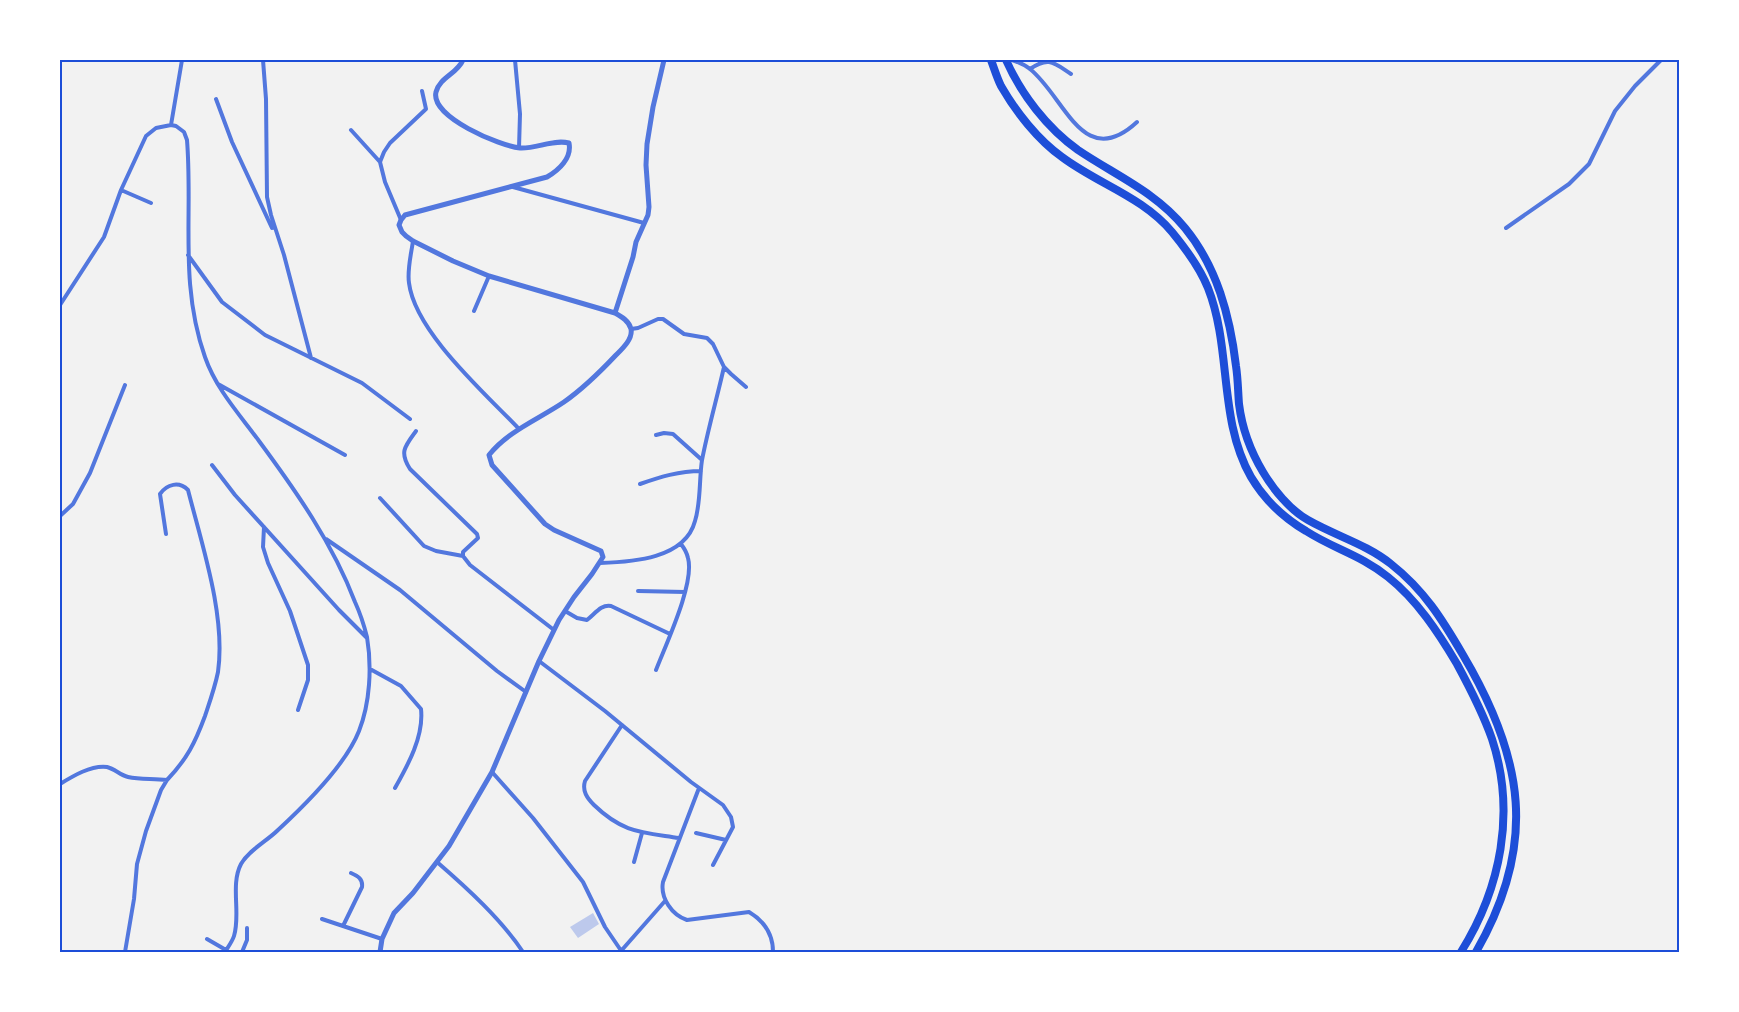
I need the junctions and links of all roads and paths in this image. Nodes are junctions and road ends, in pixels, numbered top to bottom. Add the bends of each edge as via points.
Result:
1 (182, 60) edge
2 (263, 60) edge
3 (462, 60) edge
4 (516, 60) edge
5 (664, 60) edge
6 (991, 60) edge
7 (1006, 60) edge
8 (1012, 60) edge
9 (1661, 60) edge
10 (1030, 69) junction
11 (1071, 74) dead end
12 (422, 91) dead end
13 (216, 99) dead end
14 (1137, 122) dead end
15 (171, 125) junction
16 (351, 130) dead end
17 (519, 148) junction
18 (380, 162) junction
19 (513, 187) junction
20 (121, 190) junction
21 (151, 203) dead end
22 (401, 220) junction
23 (644, 223) junction
24 (1506, 228) dead end
25 (278, 239) junction
26 (412, 241) junction
27 (188, 255) junction
28 (489, 276) junction
29 (60, 305) edge
30 (474, 310) dead end
31 (615, 313) junction
32 (631, 329) junction
33 (311, 358) junction
34 (724, 367) junction
35 (216, 383) junction
36 (125, 385) dead end
37 (746, 387) dead end
38 (410, 419) dead end
39 (519, 429) junction
40 (416, 431) dead end
41 (656, 436) dead end
42 (345, 455) dead end
43 (702, 460) junction
44 (212, 465) dead end
45 (701, 471) junction
46 (640, 484) dead end
47 (380, 498) dead end
48 (60, 516) edge
49 (264, 527) junction
50 (166, 534) dead end
51 (324, 537) junction
52 (681, 544) junction
53 (463, 556) junction
54 (600, 563) junction
55 (638, 592) dead end
56 (685, 592) junction
57 (564, 611) junction
58 (554, 630) junction
59 (670, 634) junction
60 (367, 638) junction
61 (540, 660) junction
62 (370, 669) junction
63 (656, 670) dead end
64 (526, 692) junction
65 (298, 710) dead end
66 (622, 725) junction
67 (492, 772) junction
68 (167, 780) junction
69 (60, 784) edge
70 (395, 788) dead end
71 (699, 788) junction
72 (642, 833) junction
73 (696, 833) dead end
74 (679, 838) junction
75 (726, 840) junction
76 (437, 862) junction
77 (634, 862) dead end
78 (713, 865) dead end
79 (351, 873) dead end
80 (666, 902) junction
81 (322, 919) dead end
82 (343, 926) junction
83 (247, 928) dead end
84 (207, 939) dead end
85 (382, 939) junction
86 (225, 951) edge
87 (125, 952) edge
88 (242, 952) edge
89 (380, 952) edge
90 (523, 952) edge
91 (622, 952) edge
92 (773, 952) edge
93 (1461, 952) edge
94 (1476, 952) edge

1 - 15 street
2 - 25 street via 268,196
3 - 17 street via 436,92 440,106 451,118 494,142
4 - 17 street
5 - 23 street via 647,144 649,207
6 - 93 highway via 1001,85 1025,120 1049,146 1063,158 1140,203 1170,230 1192,257 1208,288 1217,317 1229,416 1237,446 1252,478 1268,500 1307,532 1369,562 1391,579 1442,638 1469,685 1499,763 1504,823 1501,856 1489,894
7 - 94 highway via 1014,79 1052,127 1076,148 1126,178 1170,211 1202,250 1224,303 1236,365 1240,411 1247,437 1273,487 1307,520 1387,561 1416,587 1441,618 1482,690 1502,733 1508,756 1516,809 1516,839 1512,868 1500,905
8 - 10 street
9 - 24 street via 1615,111 1589,164 1569,184
10 - 11 street via 1050,61
10 - 14 street via 1072,120 1089,135 1099,139 1113,138
12 - 18 street via 426,109 390,143
13 - 25 street via 232,142
15 - 20 street via 156,128 146,136
15 - 27 street via 184,132 187,140
16 - 18 street
17 - 19 street via 562,142 570,146 567,158 557,171 536,182
18 - 22 street
19 - 22 street via 412,212
19 - 23 street
20 - 21 street
20 - 29 street via 104,237
22 - 26 street via 402,232
23 - 31 street
25 - 33 street
26 - 28 street
26 - 39 street via 408,283 422,318 450,355
27 - 33 street via 222,302 236,314 265,335
27 - 35 street via 190,290 200,339
28 - 30 street
28 - 31 street
31 - 32 street via 628,322
32 - 34 street via 663,319 684,334 707,338
32 - 39 street via 628,342 583,388
33 - 38 street via 362,383
34 - 37 street
34 - 43 street
35 - 42 street
35 - 51 street
36 - 48 street via 90,473 73,504
39 - 54 street via 496,445 489,455 492,465 545,524 601,551
40 - 53 street via 405,447 405,461 477,534 478,538 463,552
41 - 43 street via 664,432 673,434
43 - 45 street
44 - 49 street
45 - 46 street via 675,473
45 - 52 street via 695,522
47 - 53 street via 424,546
49 - 60 street
49 - 65 street via 263,547 268,563 290,611 308,665 308,680
50 - 68 street via 160,494 176,484 182,485 188,490 214,596 219,645 215,686 200,731 185,760
51 - 60 street via 349,586
51 - 64 street via 400,590
52 - 54 street via 637,561
52 - 56 street via 689,565
53 - 58 street
54 - 57 street
55 - 56 street
56 - 59 street
57 - 58 street
57 - 59 street via 586,620 602,607 611,606
58 - 61 street
59 - 63 street
60 - 62 street
61 - 64 street
61 - 66 street
62 - 70 street via 401,686 420,709 420,727
62 - 86 street via 364,714 350,749 278,831 243,862 237,882 234,936
64 - 67 street
66 - 71 street
66 - 72 street via 585,781 585,794 604,814 622,826
67 - 76 street
67 - 91 street via 583,882 605,927
68 - 69 street via 130,777 106,767 97,767
68 - 87 street via 137,864
71 - 74 street
71 - 75 street via 728,811 733,827
72 - 74 street
72 - 77 street
73 - 75 street
74 - 80 street via 662,887
75 - 78 street
76 - 85 street via 394,913
76 - 90 street via 502,925
79 - 82 street via 360,878 362,887
80 - 91 street
80 - 92 street via 687,920 749,912 764,924
81 - 82 street
82 - 85 street
83 - 88 street
84 - 86 street
85 - 89 street

